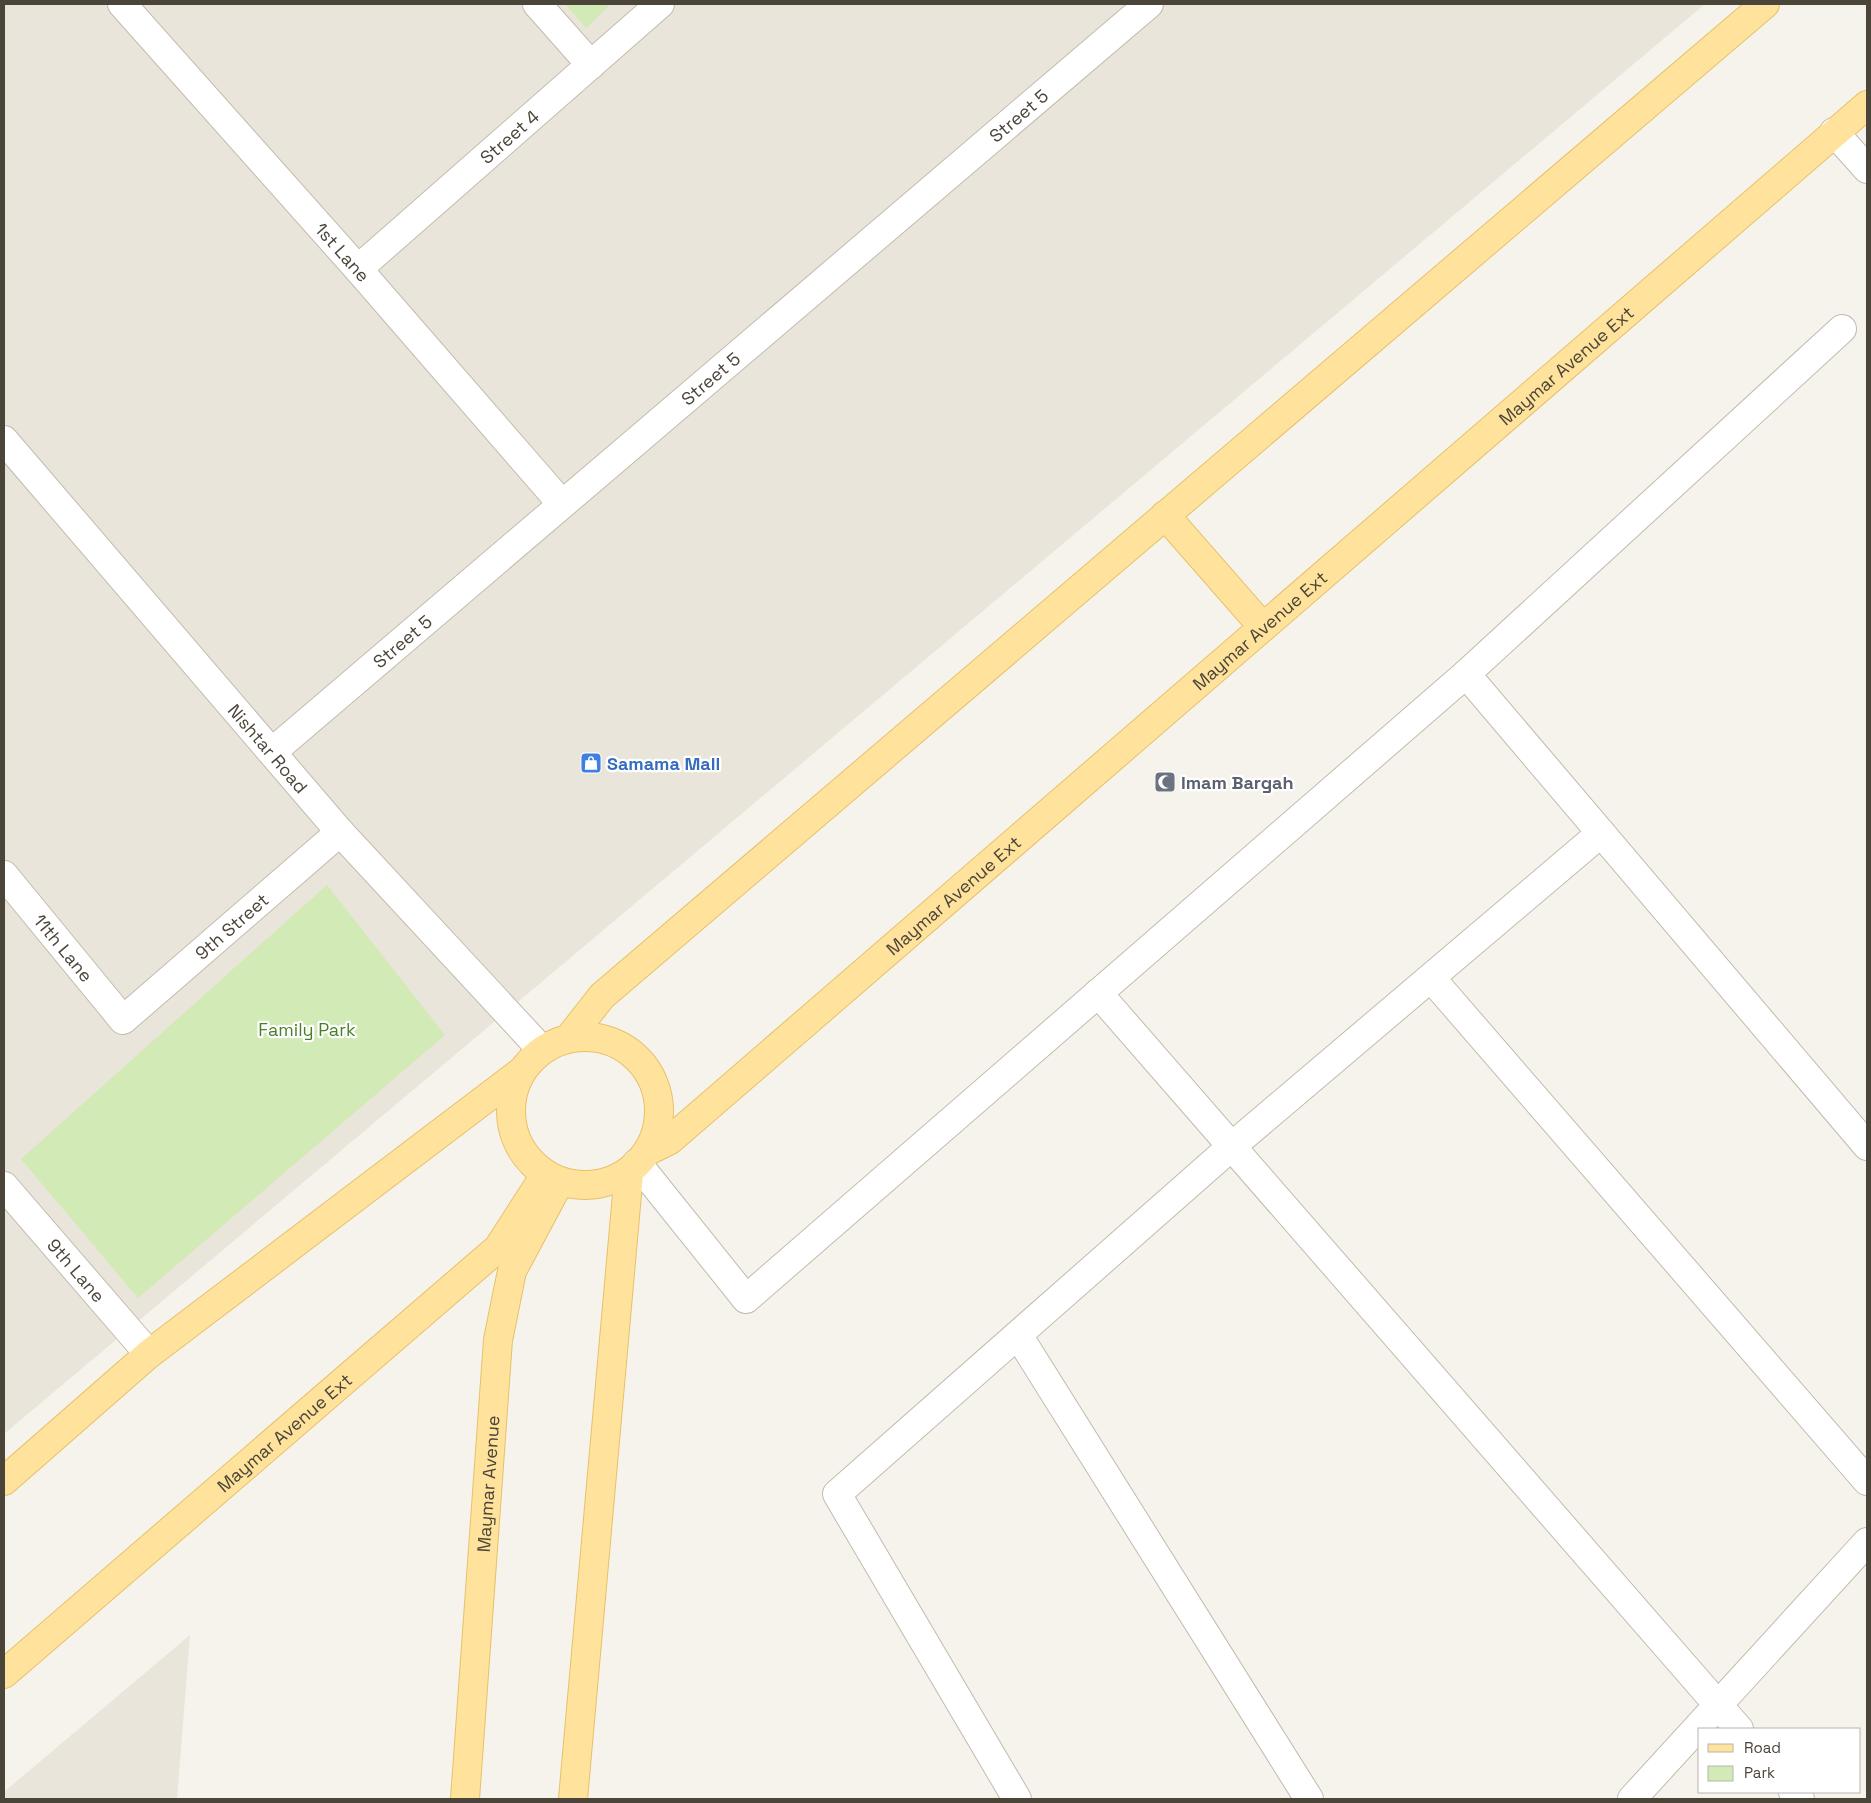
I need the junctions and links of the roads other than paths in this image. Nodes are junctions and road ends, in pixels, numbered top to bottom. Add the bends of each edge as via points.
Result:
1 (122, 4) edge
2 (537, 4) edge
3 (660, 4) edge
4 (1148, 4) edge
5 (1765, 4) edge
6 (591, 65) junction
7 (1867, 105) edge
8 (1834, 132) junction
9 (1867, 169) edge
10 (358, 269) junction
11 (1842, 329) dead end
12 (4, 440) edge
13 (562, 504) junction
14 (1165, 515) junction
15 (1263, 627) junction
16 (1466, 674) junction
17 (272, 752) junction
18 (340, 832) junction
19 (1601, 833) junction
20 (4, 875) edge
21 (1431, 978) junction
22 (1098, 993) junction
23 (123, 1020) joint
24 (569, 1038) junction
25 (542, 1050) junction
26 (522, 1071) junction
27 (1867, 1146) edge
28 (1231, 1147) junction
29 (638, 1162) junction
30 (553, 1178) junction
31 (4, 1186) edge
32 (1018, 1335) junction
33 (149, 1354) junction
34 (4, 1480) edge
35 (1867, 1481) edge
36 (1867, 1542) edge
37 (4, 1674) edge
38 (1718, 1705) junction
39 (1738, 1728) edge
40 (465, 1799) edge
41 (573, 1799) edge
42 (1017, 1799) edge
43 (1309, 1799) edge
44 (1632, 1799) edge

1 - 10 street, 1st Lane
2 - 6 street
3 - 6 street, Street 4
4 - 13 street, Street 5
5 - 14 main road
6 - 10 street, Street 4
7 - 8 main road, Maymar Avenue Ext
8 - 9 street
8 - 15 main road, Maymar Avenue Ext
10 - 13 street, 1st Lane
11 - 16 street
12 - 17 street, Nishtar Road
13 - 17 street, Street 5
14 - 15 main road
14 - 24 main road via 602,996
15 - 29 main road, Maymar Avenue Ext via 670,1140
16 - 19 street
16 - 22 street
17 - 18 street, Nishtar Road
18 - 23 street, 9th Street
18 - 25 street, Nishtar Road
19 - 21 street
19 - 27 street
20 - 23 street, 11th Lane
21 - 28 street
21 - 35 street
22 - 28 street
22 - 29 street via 746,1298
24 - 25 main road
24 - 29 main road via 598,1037 625,1047 646,1068 658,1094 659,1124
25 - 26 main road
26 - 30 main road via 511,1099 513,1128 524,1155
26 - 33 main road
28 - 32 street
28 - 38 street
29 - 30 main road via 602,1184 573,1186
29 - 41 main road
30 - 37 main road, Maymar Avenue Ext via 498,1248
30 - 40 main road, Maymar Avenue via 512,1271 498,1340
31 - 33 street, 9th Lane
32 - 42 street via 837,1494
32 - 43 street
33 - 34 main road
36 - 38 street
38 - 39 street
38 - 44 street

